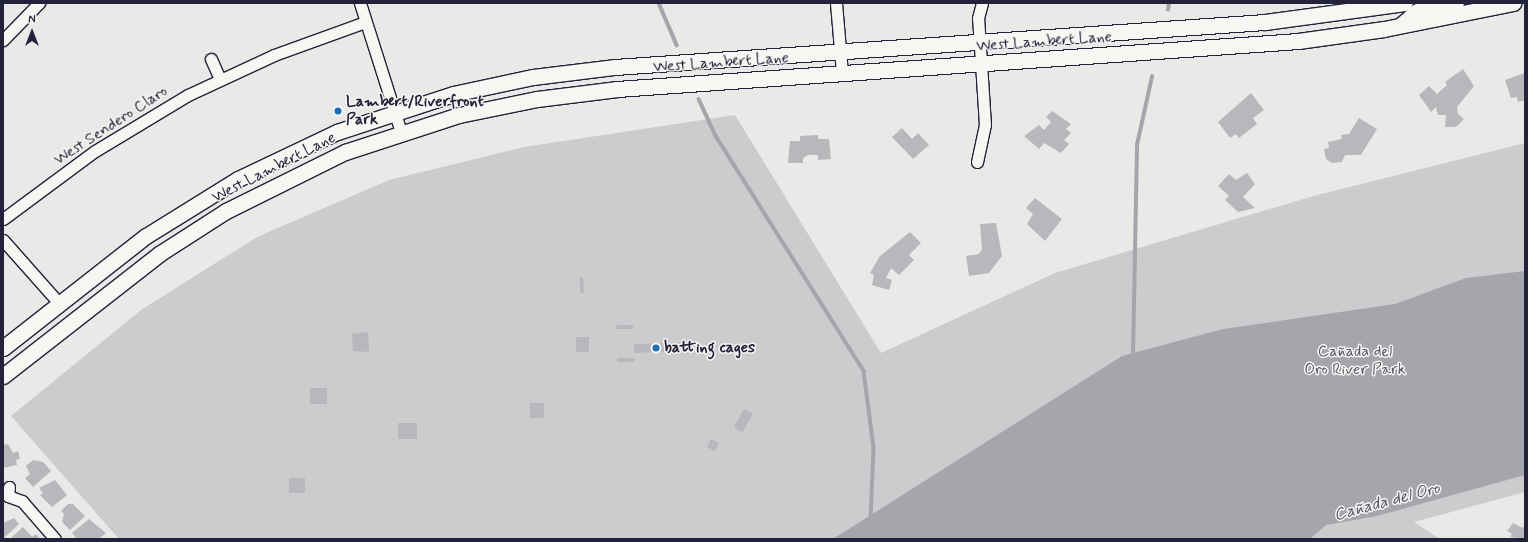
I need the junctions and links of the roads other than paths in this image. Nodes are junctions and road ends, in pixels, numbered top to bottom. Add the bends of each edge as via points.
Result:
1 (39, 3) edge
2 (360, 3) edge
3 (836, 3) edge
4 (982, 3) edge
5 (1405, 3) edge
6 (1456, 3) edge
7 (1513, 3) edge
8 (365, 22) junction
9 (1400, 26) junction
10 (3, 40) edge
11 (980, 42) junction
12 (841, 51) junction
13 (211, 59) dead end
14 (982, 64) junction
15 (842, 73) junction
16 (220, 79) junction
17 (394, 111) junction
18 (401, 132) junction
19 (976, 162) dead end
20 (3, 219) edge
21 (3, 240) edge
22 (59, 303) junction
23 (3, 348) edge
24 (3, 376) edge
25 (7, 493) edge
26 (55, 539) edge

1 - 10 street
2 - 8 street
3 - 12 street
4 - 11 street via 978,18
5 - 11 main road, West Lambert Lane via 1265,22
6 - 9 main road via 1417,11
7 - 9 main road, West Lambert Lane
8 - 16 street, West Sendero Claro
8 - 17 street
9 - 14 main road, West Lambert Lane via 1298,41
11 - 12 main road, West Lambert Lane
11 - 14 street
12 - 15 street
12 - 17 main road, West Lambert Lane via 573,71 483,87
13 - 16 street
14 - 15 main road, West Lambert Lane
14 - 19 street via 985,125
15 - 18 main road, West Lambert Lane via 582,92 481,110
16 - 20 street, West Sendero Claro via 95,151
17 - 18 street
17 - 22 main road, West Lambert Lane via 314,141 214,192 146,236
18 - 24 main road, West Lambert Lane via 310,167 226,212 159,254
21 - 22 street
22 - 23 main road, West Lambert Lane
25 - 26 street via 22,501

